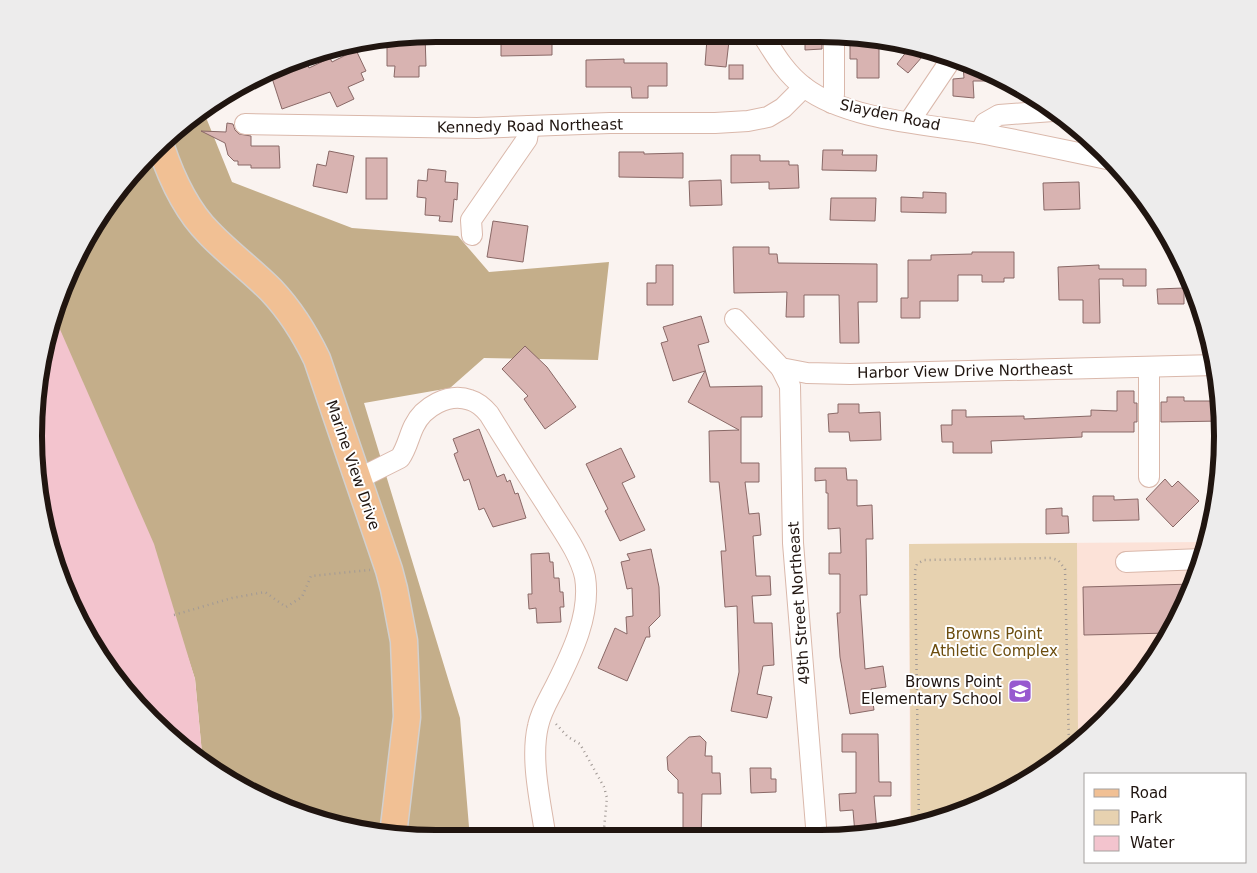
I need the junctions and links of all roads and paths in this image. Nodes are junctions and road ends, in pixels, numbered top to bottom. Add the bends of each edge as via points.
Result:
1 (767, 42) edge
2 (834, 43) edge
3 (948, 63) edge
4 (804, 87) junction
5 (832, 103) junction
6 (1044, 113) edge
7 (912, 122) junction
8 (245, 124) dead end
9 (528, 126) junction
10 (980, 133) junction
11 (163, 153) edge
12 (1098, 157) edge
13 (472, 235) dead end
14 (736, 319) dead end
15 (1208, 365) edge
16 (1149, 367) junction
17 (781, 368) junction
18 (1149, 478) dead end
19 (358, 479) junction
20 (1195, 559) edge
21 (1126, 562) dead end
22 (389, 570) junction
23 (174, 615) dead end
24 (543, 710) junction
25 (1068, 743) edge
26 (919, 818) edge
27 (394, 828) edge
28 (545, 830) edge
29 (603, 830) edge
30 (816, 830) edge

1 - 4 street, Slayden Road via 781,65
2 - 5 street
3 - 7 street
4 - 5 street, Slayden Road
4 - 9 street, Kennedy Road Northeast via 783,108 768,117 748,121
5 - 7 street, Slayden Road
6 - 10 street via 999,115 985,123
7 - 10 street, Slayden Road
8 - 9 street, Kennedy Road Northeast via 448,128
9 - 13 street via 527,139 471,220
10 - 12 street, Slayden Road
11 - 19 main road, Marine View Drive via 198,221 271,290 307,338
14 - 17 street
15 - 16 street, Harbor View Drive Northeast
16 - 17 street, Harbor View Drive Northeast via 841,374
16 - 18 street
17 - 30 street, 49th Street Northeast via 790,386 793,543
19 - 22 main road, Marine View Drive
19 - 24 street via 400,458 414,424 427,408 445,400 463,398 489,414 567,537 584,576 582,621 570,655
20 - 21 street
22 - 23 path via 311,576 302,597 286,607 265,592
22 - 27 main road, Marine View Drive via 404,641 407,717
24 - 28 street via 537,728 535,755
24 - 29 path via 568,737 580,744 604,788 607,798
25 - 26 path via 1065,569 1058,560 924,560 917,564 915,571

